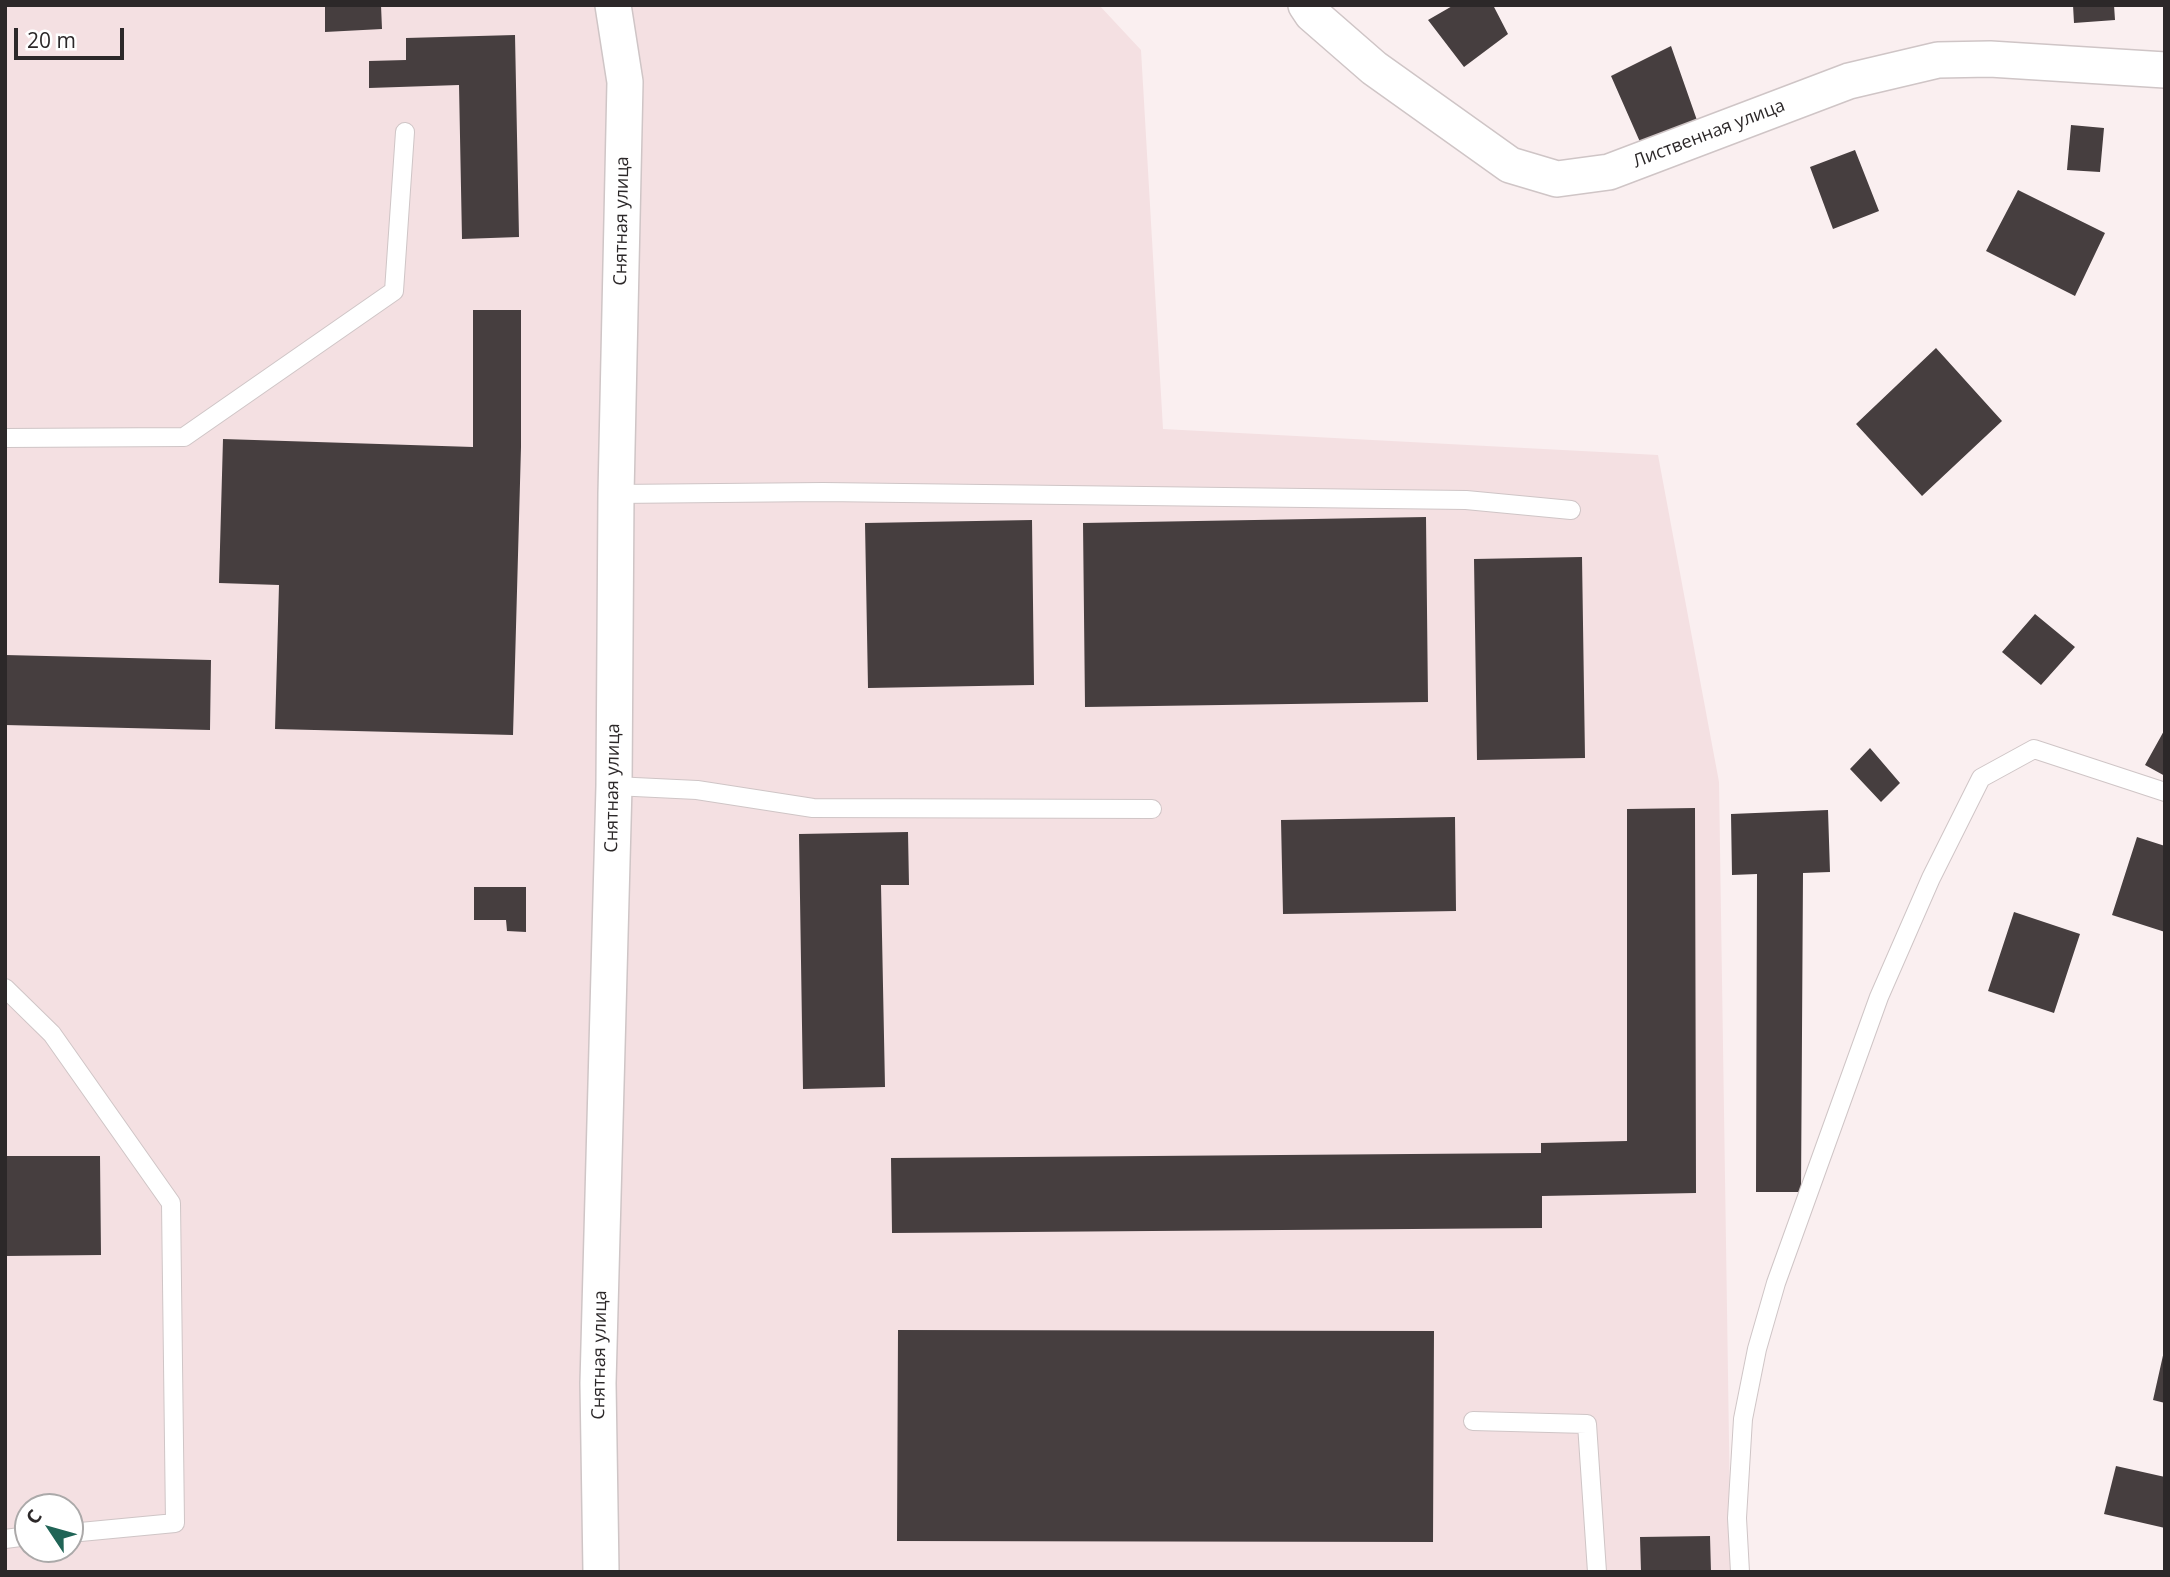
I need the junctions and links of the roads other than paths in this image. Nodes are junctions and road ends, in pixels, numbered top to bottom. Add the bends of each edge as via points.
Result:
1 (612, 5) edge
2 (1306, 5) edge
3 (2165, 70) edge
4 (405, 132) dead end
5 (5, 438) edge
6 (616, 494) junction
7 (1571, 510) dead end
8 (614, 786) junction
9 (2165, 792) edge
10 (1152, 809) dead end
11 (5, 988) edge
12 (1473, 1421) dead end
13 (84, 1532) edge
14 (601, 1572) edge
15 (1597, 1572) edge
16 (1740, 1572) edge

1 - 6 street, Снятная улица via 625,82
2 - 3 street, Лиственная улица via 1374,68 1510,165 1557,179 1609,172 1849,81 1938,60
4 - 5 lane via 394,291 184,437
6 - 7 lane via 1466,500
6 - 8 street, Снятная улица
8 - 10 lane via 697,790 813,808
8 - 14 street, Снятная улица via 598,1383
9 - 16 lane via 2034,749 1981,779 1879,996 1776,1283 1743,1419 1737,1518
11 - 13 lane via 52,1034 171,1202 175,1523
12 - 15 lane via 1587,1424

